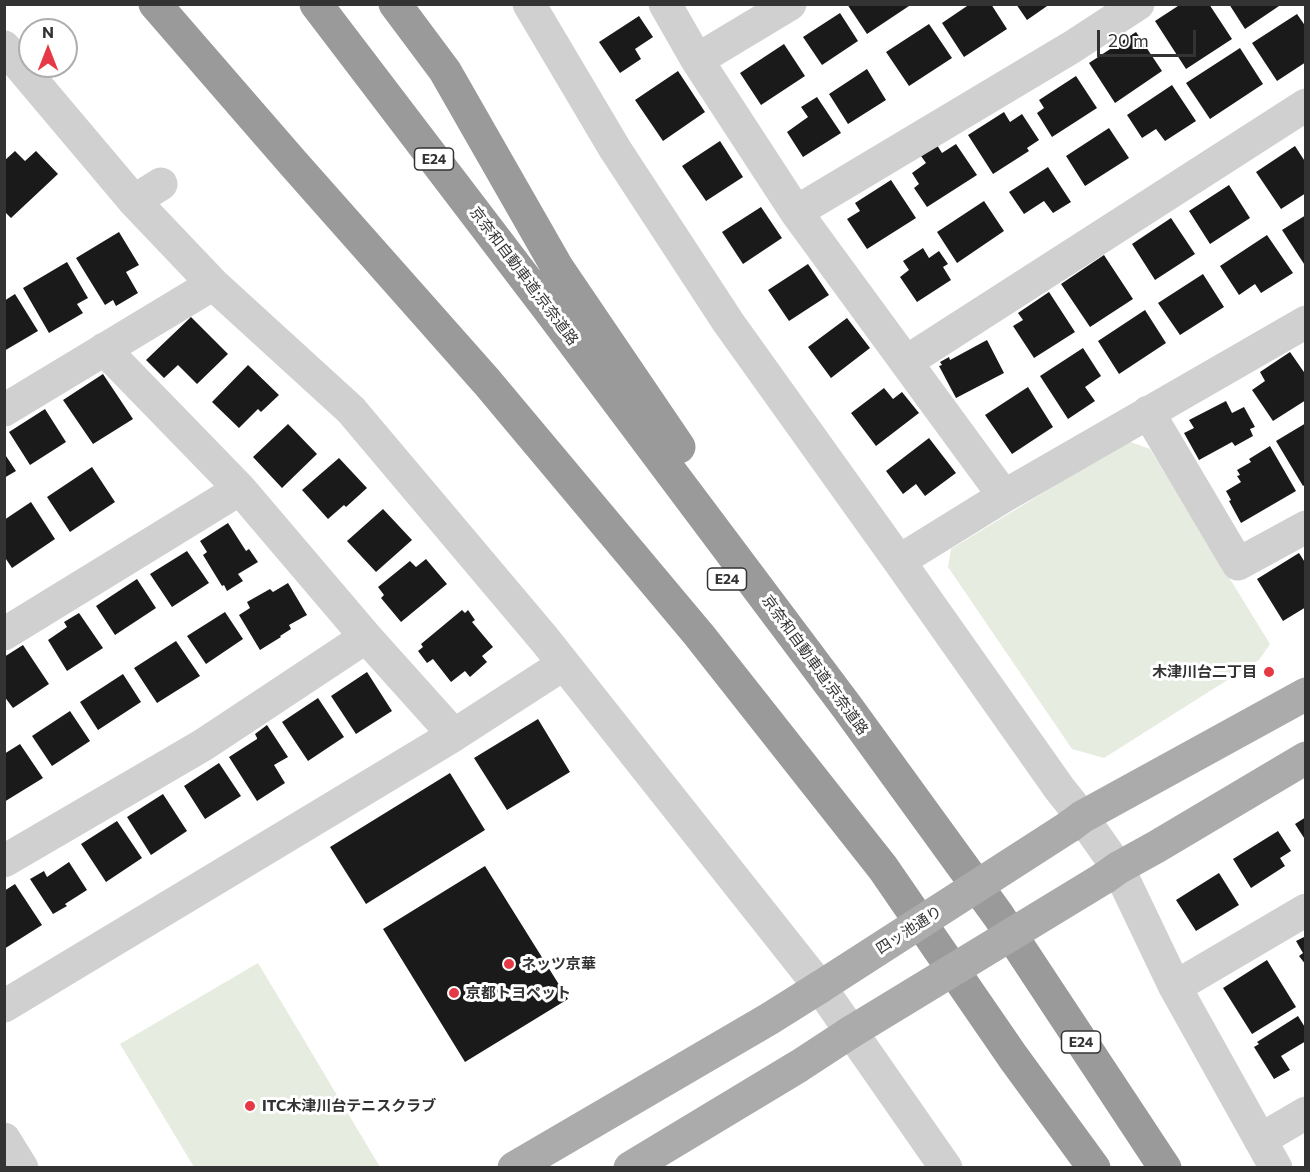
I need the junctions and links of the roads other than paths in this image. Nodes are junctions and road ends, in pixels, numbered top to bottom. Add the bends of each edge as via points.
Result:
1 (155, 4) edge
2 (292, 4) edge
3 (316, 4) edge
4 (395, 4) edge
5 (529, 4) edge
6 (665, 4) edge
7 (790, 4) edge
8 (1138, 4) edge
9 (4, 47) edge
10 (697, 60) junction
11 (1305, 105) edge
12 (161, 184) dead end
13 (134, 201) junction
14 (796, 212) junction
15 (213, 284) junction
16 (1305, 322) edge
17 (104, 349) junction
18 (906, 362) junction
19 (4, 410) edge
20 (1148, 412) junction
21 (240, 489) junction
22 (1004, 496) junction
23 (1305, 527) edge
24 (899, 561) junction
25 (4, 634) edge
26 (366, 637) junction
27 (564, 664) junction
28 (1305, 694) edge
29 (454, 735) junction
30 (1305, 758) edge
31 (1076, 822) junction
32 (4, 861) edge
33 (1111, 873) junction
34 (1305, 910) edge
35 (998, 915) junction
36 (820, 987) junction
37 (1175, 987) junction
38 (4, 1006) edge
39 (851, 1032) junction
40 (1305, 1113) edge
41 (4, 1139) edge
42 (1268, 1154) edge
43 (22, 1167) edge
44 (514, 1167) edge
45 (630, 1167) edge
46 (946, 1167) edge
47 (1094, 1167) edge
48 (1141, 1167) edge
49 (1165, 1167) edge

1 - 47 highway via 487,382 699,635 883,868 1013,1058
2 - 48 highway, 京奈和自動車道;京奈道路 / E24 via 677,510 982,927
3 - 35 highway, 京奈和自動車道;京奈道路 / E24 via 686,490
4 - 35 highway via 445,71 557,267
5 - 24 street via 615,149 728,322
6 - 10 street
7 - 10 street
8 - 14 street
9 - 13 street
10 - 14 street
11 - 18 street
12 - 13 street
13 - 15 street
14 - 18 street
15 - 17 street
15 - 27 street via 351,410
16 - 20 street
17 - 19 street
17 - 21 street
18 - 22 street
20 - 22 street
20 - 23 street via 1238,564
21 - 25 street
21 - 26 street
22 - 24 street
24 - 31 street via 1059,788
26 - 29 street
26 - 32 street via 203,745
27 - 29 street
27 - 36 street
28 - 31 main road, 四ッ池通り
29 - 38 street
30 - 33 main road
31 - 33 street
31 - 36 main road, 四ッ池通り, bridge
33 - 37 street
33 - 39 main road, bridge
34 - 37 street
35 - 49 highway, 京奈和自動車道;京奈道路 / E24
36 - 39 street
36 - 44 main road, 四ッ池通り
37 - 42 street
39 - 45 main road
39 - 46 street
40 - 42 street
41 - 43 street

